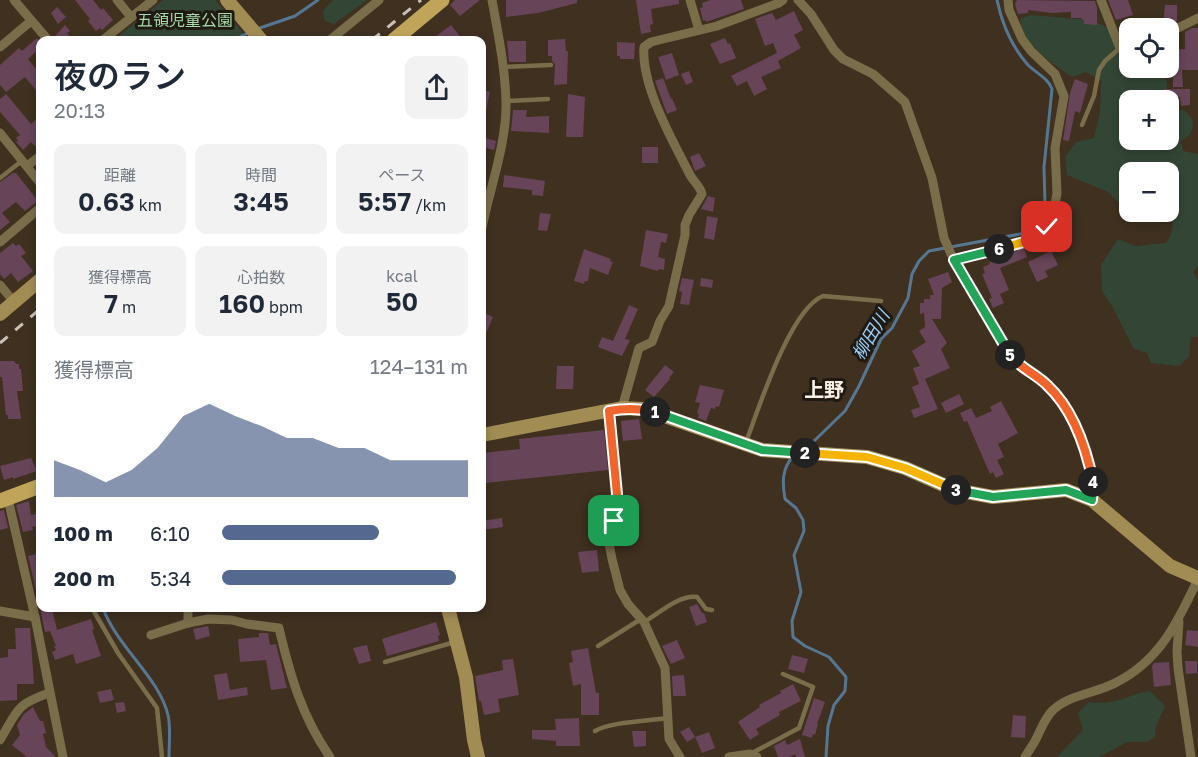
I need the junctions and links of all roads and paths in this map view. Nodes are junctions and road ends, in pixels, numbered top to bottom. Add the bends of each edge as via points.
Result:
1 (14, 0) edge
2 (117, 0) edge
3 (153, 0) edge
4 (227, 0) edge
5 (379, 0) edge
6 (442, 0) edge
7 (492, 0) edge
8 (690, 0) edge
9 (783, 0) edge
10 (798, 0) edge
11 (1008, 0) edge
12 (1101, 0) edge
13 (131, 17) junction
14 (1198, 18) edge
15 (31, 21) junction
16 (1179, 28) edge
17 (699, 30) junction
18 (1119, 35) edge
19 (44, 36) edge
20 (109, 36) edge
21 (258, 36) edge
22 (335, 36) edge
23 (399, 36) edge
24 (0, 47) edge
25 (1119, 52) edge
26 (550, 65) dead end
27 (502, 67) junction
28 (548, 99) dead end
29 (506, 101) junction
30 (1082, 125) dead end
31 (0, 133) edge
32 (36, 158) edge
33 (25, 163) junction
34 (0, 178) edge
35 (36, 178) edge
36 (486, 210) edge
37 (36, 211) edge
38 (0, 242) edge
39 (954, 260) junction
40 (36, 283) edge
41 (0, 285) edge
42 (881, 301) dead end
43 (14, 302) junction
44 (0, 314) edge
45 (616, 409) junction
46 (486, 434) edge
47 (745, 444) junction
48 (36, 488) edge
49 (4, 500) edge
50 (1092, 500) junction
51 (1198, 578) edge
52 (712, 610) dead end
53 (0, 611) edge
54 (94, 612) edge
55 (188, 612) edge
56 (449, 612) edge
57 (35, 617) junction
58 (643, 620) junction
59 (1179, 621) junction
60 (188, 623) junction
61 (151, 635) dead end
62 (457, 641) junction
63 (598, 646) dead end
64 (386, 662) dead end
65 (783, 674) dead end
66 (49, 693) junction
67 (667, 718) junction
68 (595, 731) dead end
69 (0, 740) edge
70 (753, 756) edge
71 (63, 757) edge
72 (162, 757) edge
73 (330, 757) edge
74 (478, 757) edge
75 (680, 757) edge
76 (729, 757) edge
77 (1025, 757) edge
78 (1191, 757) edge

1 - 15 street
2 - 13 street
3 - 13 street
4 - 21 street
5 - 22 street
6 - 23 main road
7 - 27 street
8 - 17 street
9 - 17 street
10 - 39 street via 843,59 873,74 905,102 932,178
11 - 39 street via 1022,39 1055,74 1064,96 1055,148 1054,210 1047,227 1034,239
12 - 18 street
13 - 20 street
14 - 16 street
15 - 19 street
15 - 24 street
17 - 45 street via 644,47 647,81 702,194 685,225 669,306 652,342 639,348
25 - 30 lane via 1099,70
26 - 27 lane
27 - 29 street
28 - 29 lane
29 - 36 street
31 - 33 street
32 - 33 street
33 - 34 lane
33 - 35 street
37 - 38 street
39 - 50 street via 1012,358 1065,404 1088,456 1094,486
40 - 43 street
41 - 43 street
42 - 47 lane via 823,296 805,310 785,342
43 - 44 street
45 - 46 street
45 - 47 street via 644,409
45 - 58 street via 617,508 608,538 620,590
47 - 50 street via 762,450 867,457 905,468 955,490 993,497 1066,490
48 - 49 main road
49 - 57 street
50 - 51 street via 1170,566
51 - 59 street
52 - 58 lane via 691,596
53 - 57 street
54 - 72 lane via 157,708
55 - 60 street
56 - 62 street
57 - 66 street
58 - 63 lane
58 - 67 street via 665,668
59 - 77 street via 1142,665 1116,683 1054,709
59 - 78 street via 1178,668
60 - 61 street
60 - 73 street via 232,620 279,627 304,713
62 - 64 lane
62 - 74 street
65 - 70 lane via 813,687 799,729
66 - 69 street via 27,701 16,711
66 - 71 street
67 - 68 lane
67 - 75 street via 669,739
70 - 76 street

